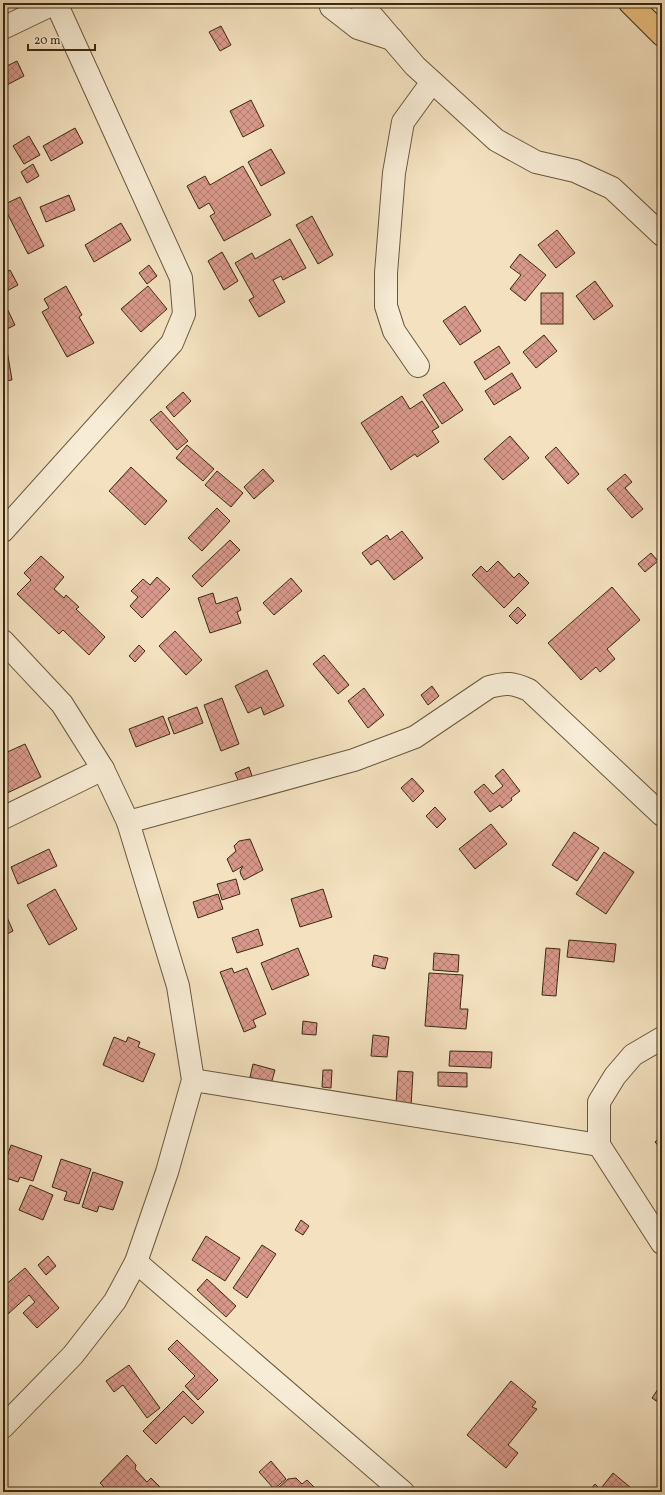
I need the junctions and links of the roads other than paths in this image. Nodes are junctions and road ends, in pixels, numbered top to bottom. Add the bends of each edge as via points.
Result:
1 (55, 3) edge
2 (330, 3) edge
3 (361, 3) edge
4 (630, 3) edge
5 (3, 28) edge
6 (662, 35) edge
7 (392, 39) junction
8 (432, 82) junction
9 (662, 235) edge
10 (418, 366) dead end
11 (3, 531) edge
12 (3, 642) edge
13 (103, 769) junction
14 (662, 815) edge
15 (3, 818) edge
16 (128, 822) junction
17 (662, 1038) edge
18 (193, 1080) junction
19 (599, 1145) junction
20 (662, 1243) edge
21 (136, 1262) junction
22 (5, 1420) edge
23 (403, 1492) edge

1 - 5 street
1 - 11 street via 182,278 184,314 172,343
2 - 7 street via 331,7 358,28
3 - 7 street
4 - 6 main road
7 - 8 street
8 - 9 street via 496,140 536,162 575,172 612,188
8 - 10 street via 403,122 394,173 386,273 386,306 394,331
12 - 13 street via 62,704
13 - 15 street
13 - 16 street
14 - 16 street via 529,690 514,683 501,683 489,687 415,737 361,758
16 - 18 street via 178,986
17 - 19 street via 633,1055 615,1076 599,1102
18 - 19 street
18 - 21 street via 167,1172
19 - 20 street
21 - 22 street via 115,1301 73,1355
21 - 23 street

